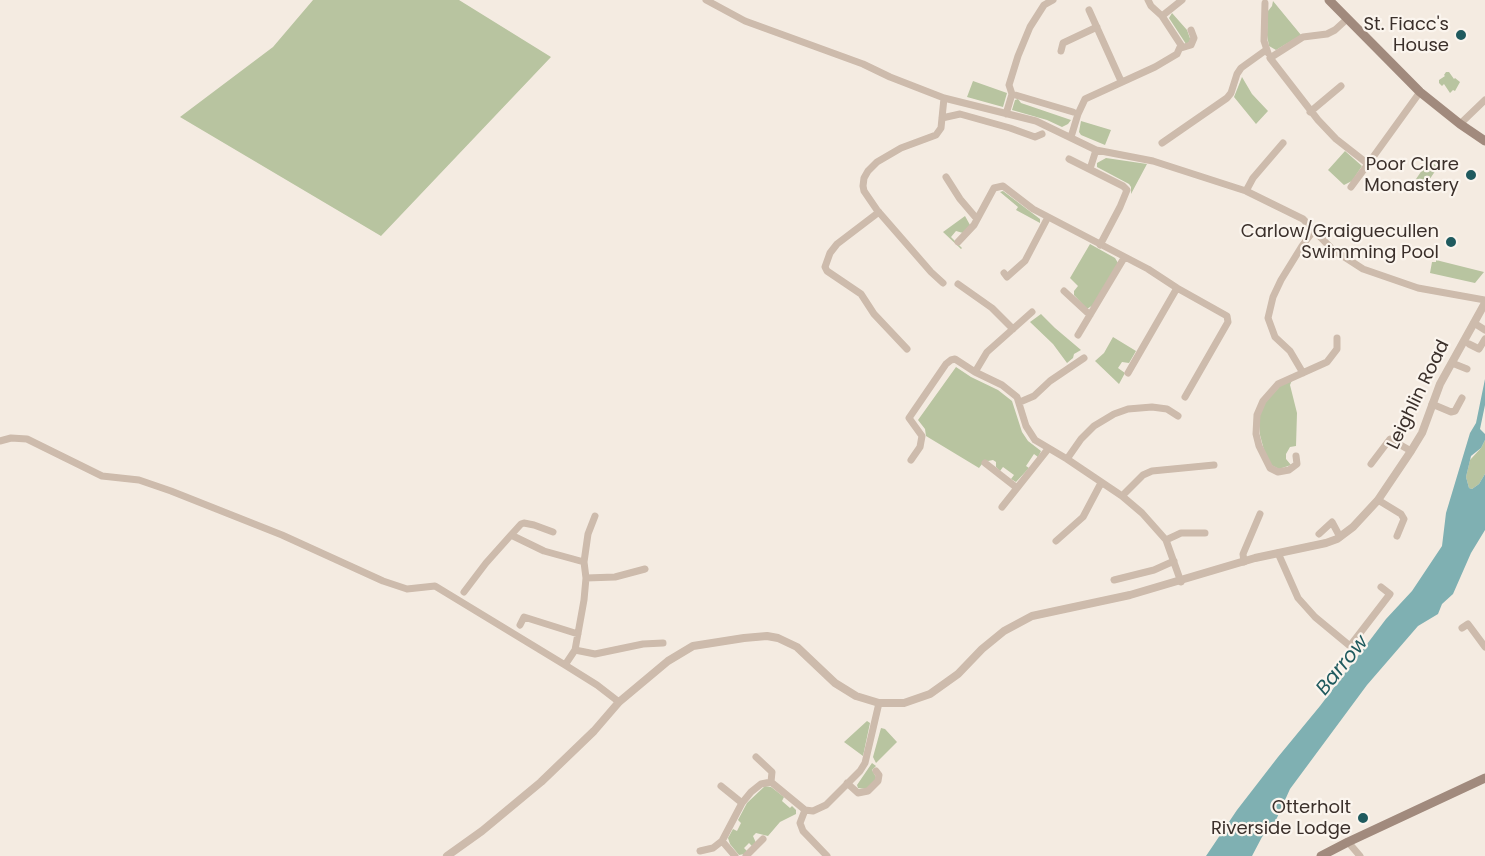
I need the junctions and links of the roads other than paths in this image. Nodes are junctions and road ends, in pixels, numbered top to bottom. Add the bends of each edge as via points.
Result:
1 (706, 0) edge
2 (1053, 0) edge
3 (1148, 0) edge
4 (1182, 0) edge
5 (1329, 0) edge
6 (1265, 3) dead end
7 (1089, 10) dead end
8 (1162, 16) junction
9 (1347, 19) junction
10 (1097, 27) junction
11 (1191, 30) dead end
12 (1181, 48) junction
13 (1266, 50) junction
14 (1061, 51) dead end
15 (1270, 58) junction
16 (1121, 81) junction
17 (1341, 86) dead end
18 (1420, 92) junction
19 (1012, 94) junction
20 (944, 98) junction
21 (1485, 100) edge
22 (1073, 112) dead end
23 (1310, 112) junction
24 (1006, 114) junction
25 (942, 117) junction
26 (1460, 124) junction
27 (1042, 134) dead end
28 (1071, 137) junction
29 (1485, 141) edge
30 (1162, 143) dead end
31 (1283, 143) dead end
32 (1096, 150) junction
33 (1069, 159) dead end
34 (1368, 164) junction
35 (1090, 169) junction
36 (946, 177) dead end
37 (1351, 187) dead end
38 (1246, 191) junction
39 (879, 212) junction
40 (1048, 217) junction
41 (977, 219) junction
42 (1314, 230) junction
43 (958, 242) dead end
44 (1100, 245) junction
45 (1124, 258) junction
46 (1004, 273) dead end
47 (943, 283) dead end
48 (958, 284) dead end
49 (1177, 288) junction
50 (1064, 291) dead end
51 (1485, 301) edge
52 (1032, 312) dead end
53 (1090, 315) junction
54 (1474, 323) junction
55 (1013, 329) junction
56 (1485, 330) edge
57 (1078, 335) dead end
58 (1337, 338) dead end
59 (1485, 339) edge
60 (1469, 344) dead end
61 (907, 348) dead end
62 (1084, 358) dead end
63 (1452, 363) junction
64 (1467, 369) dead end
65 (975, 372) junction
66 (1128, 373) dead end
67 (1303, 373) junction
68 (1185, 397) dead end
69 (1462, 399) dead end
70 (1020, 402) junction
71 (1432, 404) junction
72 (1178, 416) dead end
73 (0, 441) edge
74 (1048, 449) junction
75 (1412, 451) junction
76 (1296, 456) dead end
77 (1067, 459) junction
78 (911, 460) dead end
79 (985, 463) dead end
80 (1371, 464) dead end
81 (1214, 465) dead end
82 (1101, 483) junction
83 (1017, 488) junction
84 (1122, 496) junction
85 (1378, 500) junction
86 (1002, 507) dead end
87 (1260, 514) dead end
88 (596, 516) dead end
89 (554, 532) dead end
90 (1205, 533) dead end
91 (1319, 534) dead end
92 (511, 535) junction
93 (1397, 536) dead end
94 (1340, 537) junction
95 (1166, 540) junction
96 (1056, 541) dead end
97 (1278, 553) junction
98 (1174, 561) junction
99 (584, 562) junction
100 (1244, 562) junction
101 (645, 569) dead end
102 (586, 578) junction
103 (1114, 580) dead end
104 (1181, 582) junction
105 (1381, 586) dead end
106 (464, 592) dead end
107 (520, 625) dead end
108 (1462, 628) dead end
109 (578, 634) junction
110 (663, 643) dead end
111 (1485, 647) edge
112 (575, 650) junction
113 (565, 665) junction
114 (619, 702) junction
115 (879, 703) junction
116 (756, 757) dead end
117 (876, 771) dead end
118 (1485, 778) edge
119 (771, 782) junction
120 (848, 783) junction
121 (721, 786) dead end
122 (742, 803) junction
123 (805, 810) junction
124 (763, 839) dead end
125 (722, 841) junction
126 (1348, 842) junction
127 (700, 851) dead end
128 (447, 856) edge
129 (735, 856) edge
130 (746, 856) edge
131 (827, 856) edge
132 (1321, 856) edge
133 (1360, 856) edge

1 - 20 street via 745,21
2 - 19 street via 1044,5 1030,27 1010,85
3 - 8 street
4 - 8 street
5 - 9 main road
6 - 13 street
7 - 10 street
8 - 12 street
9 - 15 street via 1335,30 1303,37
9 - 18 main road
10 - 14 street via 1063,43
10 - 16 street
11 - 12 street via 1191,45
12 - 16 street via 1178,54 1155,67
13 - 15 street
13 - 30 street via 1241,68 1227,98
15 - 23 street
16 - 28 street via 1085,99
17 - 23 street
18 - 26 main road
18 - 34 street
19 - 22 street
19 - 24 street
20 - 24 street
20 - 25 street
21 - 26 street
23 - 34 street
24 - 28 street via 1036,121
25 - 27 street via 960,114 1035,137
25 - 39 street via 936,135 894,152 868,171 864,191
26 - 29 main road
28 - 32 street
31 - 38 street
32 - 35 street
32 - 38 street via 1148,160
33 - 35 street
34 - 37 street
35 - 44 street via 1127,190
36 - 41 street
38 - 42 street via 1290,211
39 - 47 street
39 - 61 street via 837,244 825,267 861,294 874,314
40 - 41 street via 999,186
40 - 44 street
40 - 46 street via 1024,261 1007,277
41 - 43 street
42 - 51 street via 1363,269 1418,288
42 - 67 street via 1281,280 1268,318 1275,337 1290,351
44 - 45 street
45 - 49 street
45 - 53 street
48 - 55 street
49 - 66 street
49 - 68 street via 1228,319
50 - 53 street
51 - 54 street, Leighlin Road
52 - 55 street
53 - 57 street
54 - 56 street
54 - 63 street, Leighlin Road
55 - 65 street via 987,352
58 - 67 street via 1337,349 1327,362
59 - 60 street via 1479,349
62 - 70 street
63 - 64 street
63 - 71 street, Leighlin Road
65 - 70 street via 1002,385
65 - 78 street via 955,360 946,364 909,418 922,436
67 - 76 street via 1272,389 1260,408 1256,425 1259,446 1270,468 1278,472 1289,470 1297,464
69 - 71 street via 1451,412
70 - 74 street via 1026,426 1035,440
71 - 75 street, Leighlin Road
72 - 77 street via 1167,409 1152,407 1114,414 1094,426
73 - 113 street via 27,439 102,476 139,480 171,491 383,581 407,589 435,586
74 - 77 street
74 - 83 street
75 - 80 street via 1390,439
75 - 85 street, Leighlin Road
77 - 82 street
79 - 83 street
81 - 84 street via 1152,471
82 - 84 street
82 - 96 street via 1083,517
83 - 86 street
84 - 95 street
85 - 93 street via 1404,519
85 - 94 street, Leighlin Road
87 - 100 street via 1243,554
88 - 99 street via 588,534
89 - 92 street via 525,523
90 - 95 street via 1181,533
91 - 94 street via 1332,522
92 - 99 street via 544,551
92 - 106 street
94 - 97 street, Leighlin Road
95 - 98 street
97 - 100 street, Leighlin Road
97 - 105 street via 1298,598 1350,646 1390,594
98 - 103 street
98 - 104 street
99 - 102 street
100 - 104 street, Leighlin Road
101 - 102 street via 615,577
102 - 109 street
104 - 115 street, Leighlin Road via 1032,616 1004,631 930,694 904,703
107 - 109 street via 524,617
108 - 111 street via 1468,624
109 - 112 street
110 - 112 street via 595,654
112 - 113 street
113 - 114 street
114 - 115 street via 668,660 693,646 767,636 797,647 845,690
114 - 128 street via 541,782
115 - 120 street via 865,763
116 - 119 street via 772,772
117 - 120 street via 878,781 868,791 858,793
118 - 126 main road
119 - 122 street via 761,784
119 - 123 street
120 - 123 street via 826,805
121 - 122 street
122 - 125 street
123 - 131 street via 800,823 803,831
124 - 130 street
125 - 127 street
125 - 129 street
126 - 132 main road
126 - 133 street

